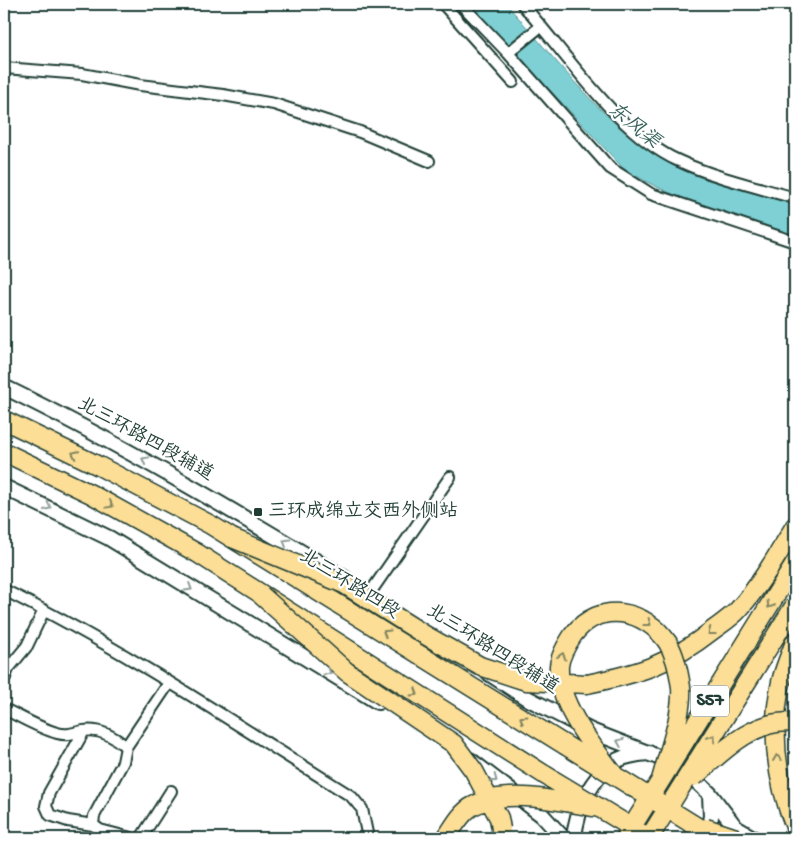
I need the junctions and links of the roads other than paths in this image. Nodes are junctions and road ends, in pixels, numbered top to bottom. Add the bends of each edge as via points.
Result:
1 (443, 4) edge
2 (460, 4) edge
3 (522, 4) edge
4 (541, 26) junction
5 (508, 53) junction
6 (4, 68) edge
7 (514, 82) dead end
8 (429, 161) dead end
9 (795, 198) edge
10 (795, 242) edge
11 (4, 387) edge
12 (5, 420) edge
13 (4, 452) edge
14 (450, 477) dead end
15 (4, 487) edge
16 (795, 526) edge
17 (232, 538) junction
18 (795, 564) edge
19 (4, 590) edge
20 (370, 594) junction
21 (261, 595) junction
22 (795, 605) edge
23 (44, 610) junction
24 (795, 642) edge
25 (4, 680) edge
26 (169, 683) junction
27 (4, 709) edge
28 (795, 723) edge
29 (84, 731) junction
30 (126, 747) junction
31 (652, 753) junction
32 (615, 776) junction
33 (661, 780) junction
34 (171, 790) dead end
35 (679, 790) junction
36 (710, 794) junction
37 (599, 808) junction
38 (689, 822) junction
39 (93, 825) junction
40 (795, 827) edge
41 (502, 834) edge
42 (641, 837) edge
43 (131, 838) edge
44 (142, 838) edge
45 (368, 838) edge
46 (446, 838) edge
47 (564, 838) edge
48 (574, 838) edge
49 (704, 838) edge
50 (715, 838) edge
51 (736, 838) edge
52 (753, 838) edge

1 - 7 street
2 - 5 street
3 - 4 street
4 - 5 street
4 - 9 street via 616,113 646,141 678,161
5 - 10 street via 610,168 651,194
6 - 8 street via 82,74 274,104 360,132
20 -> 11 main road, 北三环路四段辅道 via 185,482 80,424
17 -> 12 highway, 北三环路四段 via 99,466
13 -> 21 highway via 92,494
14 - 20 street
15 -> 47 main road via 108,538 469,759 542,814
16 -> 17 highway, bridge via 738,610 700,640 662,664 637,674 588,684 526,680 480,666 344,584
32 -> 17 highway, 北三环路四段, bridge
18 -> 33 highway, S57, bridge
19 - 23 street
31 -> 20 main road, 北三环路四段辅道 via 591,731 525,697
21 -> 37 highway, bridge
21 - 41 highway, bridge via 347,672 454,744 474,771 499,818
35 -> 22 highway, S57, bridge
23 - 25 street via 27,646 8,669
23 - 26 street
40 -> 24 highway via 786,805 776,758 774,724 781,681
26 - 30 street
26 - 45 street via 351,796 362,809
27 - 29 street via 56,733 70,736
28 - 35 highway, bridge via 768,726 746,734
29 - 30 street via 96,731 117,739
29 - 39 street via 49,794 46,806 50,815
30 - 39 street via 123,762 94,816
31 - 36 main road, 北三环路四段辅道 via 681,766
31 - 48 main road via 619,759 597,778 578,816
32 -> 33 highway, bridge via 582,733 565,697 559,666 566,644 580,625 602,613 643,618 668,644 676,664 681,689
32 - 38 highway, 北三环路四段, bridge
33 - 42 highway, S57, bridge
34 - 44 street
35 - 42 highway, S57, bridge
36 - 49 main road via 711,817
36 - 52 main road, 北三环路四段辅道 via 736,828
37 - 42 highway, bridge
37 - 46 highway, bridge via 519,796 496,799 473,806
38 - 50 highway, bridge
38 - 51 highway, bridge
39 - 43 street

